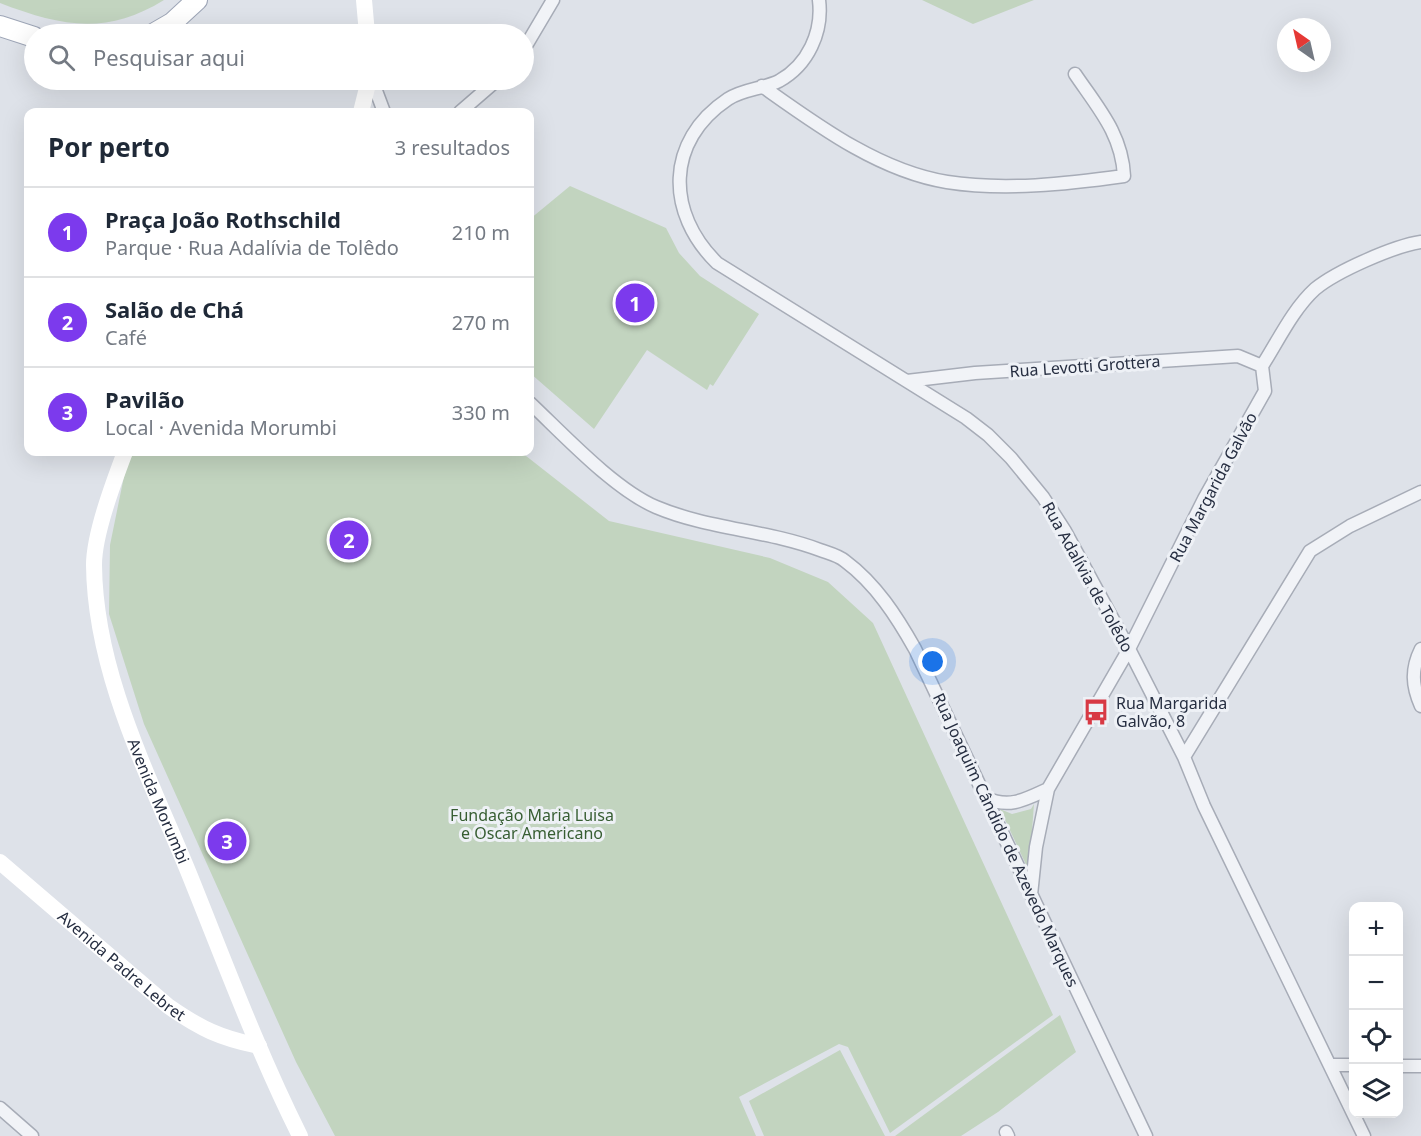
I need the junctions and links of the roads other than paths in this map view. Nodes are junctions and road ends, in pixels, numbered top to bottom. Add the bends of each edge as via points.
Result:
1 (197, 0) edge
2 (364, 0) edge
3 (553, 0) edge
4 (819, 0) edge
5 (170, 24) edge
6 (366, 24) edge
7 (0, 26) edge
8 (534, 33) edge
9 (24, 34) edge
10 (1075, 74) dead end
11 (762, 86) junction
12 (368, 90) edge
13 (375, 90) edge
14 (485, 90) edge
15 (362, 108) edge
16 (382, 108) edge
17 (464, 108) edge
18 (1421, 242) edge
19 (1262, 366) junction
20 (907, 381) junction
21 (534, 407) edge
22 (124, 456) edge
23 (1421, 492) edge
24 (1421, 649) edge
25 (1130, 650) junction
26 (1421, 706) edge
27 (1184, 757) junction
28 (1048, 789) junction
29 (986, 798) junction
30 (0, 862) edge
31 (1031, 895) junction
32 (242, 1006) junction
33 (225, 1039) junction
34 (259, 1046) junction
35 (1330, 1065) junction
36 (1349, 1065) edge
37 (1403, 1066) edge
38 (1421, 1066) edge
39 (0, 1108) edge
40 (32, 1136) edge
41 (300, 1136) edge
42 (1146, 1136) edge
43 (1364, 1136) edge

1 - 5 main road
2 - 6 main road
3 - 8 street
4 - 11 street, Rua Adalívia de Tolêdo via 817,33 810,51 790,73
7 - 9 main road
10 - 11 street via 1116,136 1124,176 1022,185 946,182 872,155 812,122
11 - 20 street, Rua Adalívia de Tolêdo via 729,98 696,130 682,163 679,188 685,218 701,248 717,263
12 - 15 main road
13 - 16 street
14 - 17 street
18 - 19 street via 1405,244 1372,258 1316,289
19 - 20 street, Rua Levotti Grottera via 1238,356
19 - 25 street, Rua Margarida Galvão via 1265,391 1204,499
20 - 25 street, Rua Adalívia de Tolêdo via 966,418 1011,458 1065,531
21 - 29 street, Rua Joaquim Cândido de Azevedo Marques via 597,465 654,506 801,543 843,559 865,578 895,613 915,649
22 - 32 main road, Avenida Morumbi via 104,515 94,563 98,615 125,715
23 - 27 street via 1350,526 1311,551
24 - 26 street via 1413,675
25 - 27 street, Rua Adalívia de Tolêdo
25 - 28 street, Rua Margarida Galvão
27 - 35 street, Rua Adalívia de Tolêdo
28 - 29 street via 1012,803
28 - 31 street, Rua Margarida Galvão
29 - 31 street, Rua Joaquim Cândido de Azevedo Marques
30 - 33 main road, Avenida Padre Lebret via 168,1006
31 - 42 street, Rua Joaquim Cândido de Azevedo Marques
32 - 33 main road via 237,1025
32 - 34 main road, Avenida Morumbi
33 - 34 main road, Avenida Padre Lebret
34 - 41 main road, Avenida Morumbi
35 - 36 street
35 - 43 street, Rua Adalívia de Tolêdo
37 - 38 street
39 - 40 street

